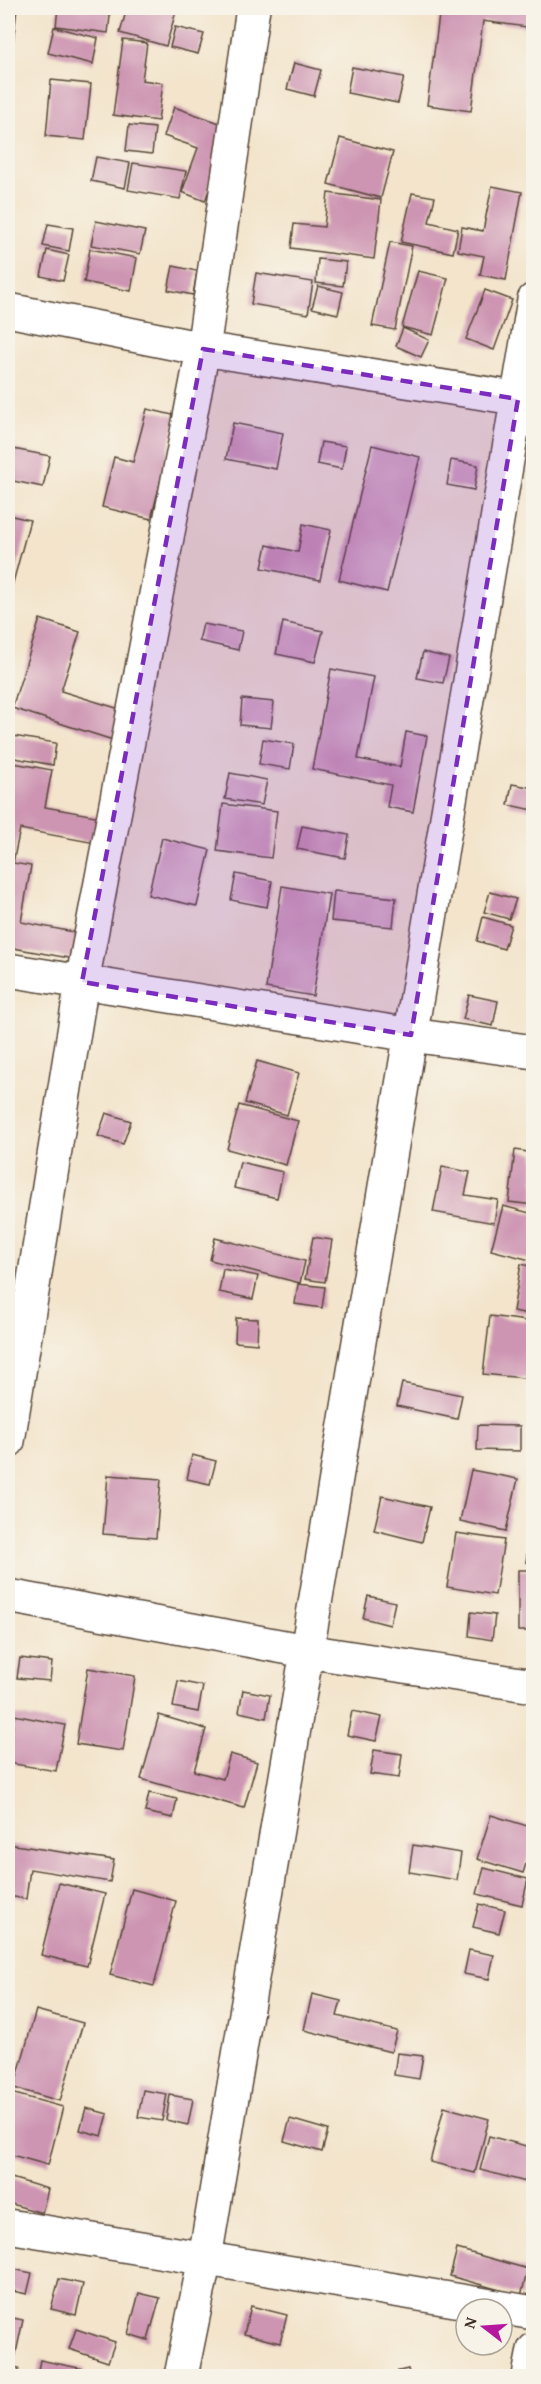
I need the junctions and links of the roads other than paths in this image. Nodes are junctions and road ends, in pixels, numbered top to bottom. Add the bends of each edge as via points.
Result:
1 (254, 8) edge
2 (534, 300) edge
3 (8, 310) edge
4 (203, 349) junction
5 (526, 400) edge
6 (8, 970) edge
7 (82, 982) junction
8 (411, 1035) junction
9 (534, 1052) edge
10 (8, 1442) edge
11 (8, 1596) edge
12 (306, 1651) junction
13 (534, 1686) edge
14 (8, 2226) edge
15 (205, 2258) junction
16 (534, 2313) edge
17 (534, 2350) edge
18 (181, 2376) edge
19 (529, 2376) edge

1 - 4 street
2 - 5 street
3 - 4 street
4 - 5 street
4 - 7 street
5 - 8 street
6 - 7 street
7 - 8 street
7 - 10 street
8 - 9 street
8 - 12 street
11 - 12 street
12 - 13 street
12 - 15 street
14 - 15 street
15 - 16 street
15 - 18 street
17 - 19 street

